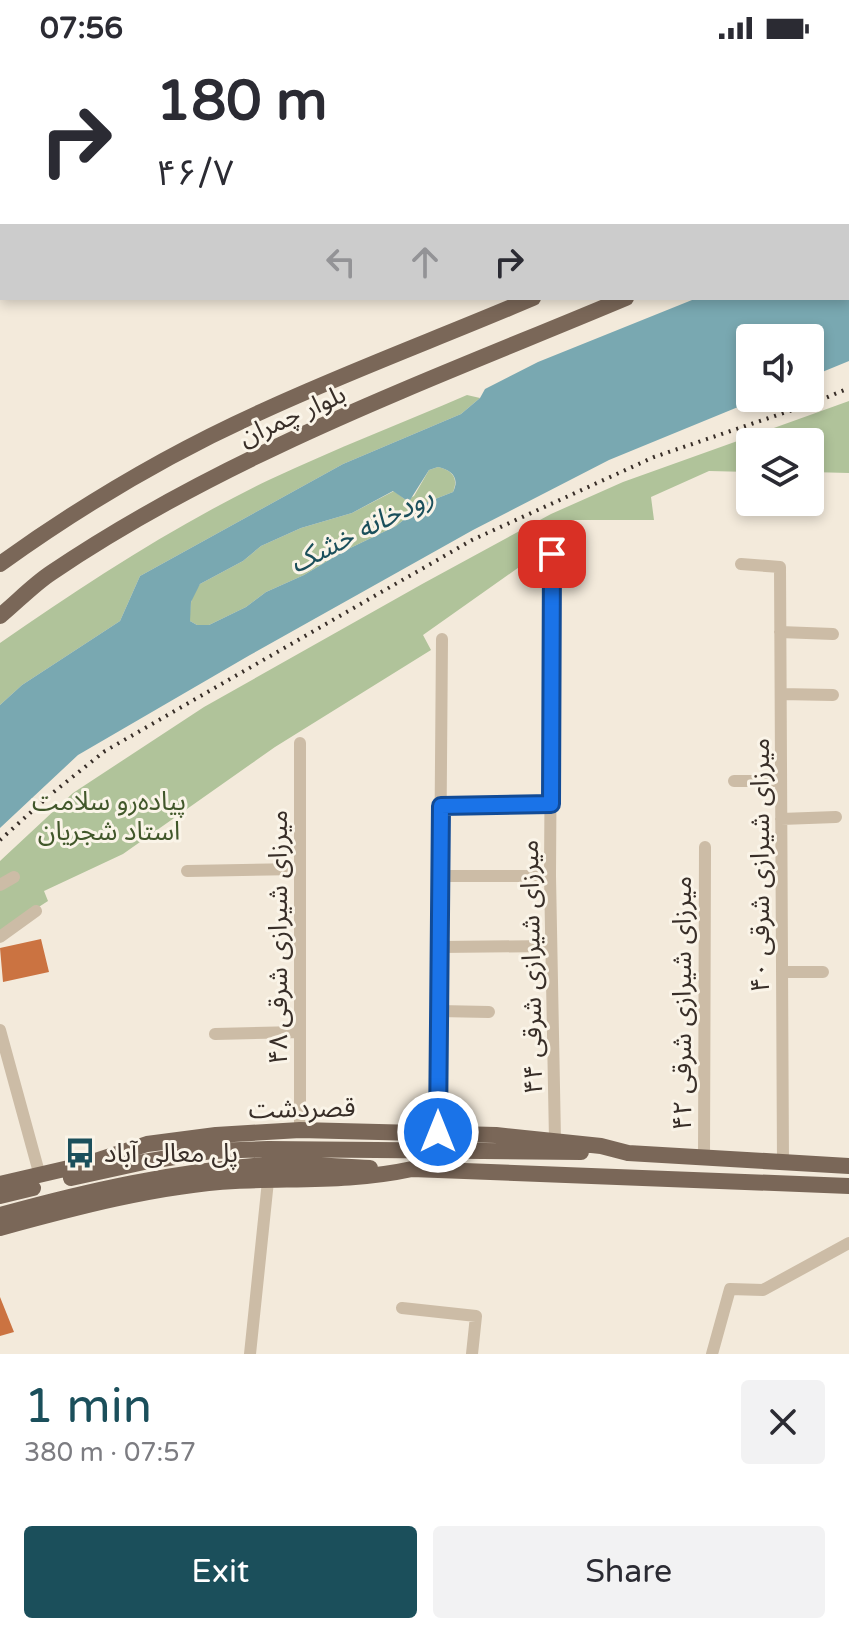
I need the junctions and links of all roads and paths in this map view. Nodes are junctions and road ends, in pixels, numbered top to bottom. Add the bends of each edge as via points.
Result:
1 (528, 300) edge
2 (621, 300) edge
3 (552, 554) dead end
4 (0, 564) edge
5 (741, 564) dead end
6 (41, 581) junction
7 (0, 600) edge
8 (0, 616) edge
9 (780, 632) junction
10 (833, 634) dead end
11 (442, 639) dead end
12 (781, 694) junction
13 (833, 695) dead end
14 (300, 743) dead end
15 (734, 781) dead end
16 (781, 781) junction
17 (551, 804) junction
18 (441, 806) junction
19 (836, 817) dead end
20 (781, 819) junction
21 (705, 847) dead end
22 (300, 869) junction
23 (187, 871) dead end
24 (440, 876) junction
25 (550, 876) junction
26 (14, 877) dead end
27 (0, 885) edge
28 (36, 911) dead end
29 (0, 937) edge
30 (551, 946) junction
31 (440, 947) junction
32 (782, 972) junction
33 (823, 972) dead end
34 (439, 1011) junction
35 (489, 1012) dead end
36 (0, 1030) edge
37 (299, 1032) junction
38 (215, 1034) dead end
39 (300, 1130) junction
40 (438, 1132) junction
41 (551, 1146) junction
42 (704, 1159) junction
43 (783, 1163) junction
44 (849, 1166) edge
45 (412, 1169) junction
46 (0, 1177) edge
47 (32, 1178) junction
48 (268, 1181) junction
49 (0, 1184) edge
50 (849, 1186) edge
51 (0, 1193) edge
52 (0, 1215) edge
53 (5, 1228) edge
54 (849, 1243) edge
55 (402, 1308) dead end
56 (250, 1354) edge
57 (472, 1354) edge
58 (712, 1354) edge

1 - 4 main road, بلوار چمران via 249,417 166,459
2 - 6 main road, بلوار چمران via 278,445 184,492
3 - 17 street, ۴۴ میرزای شیرازی شرقی
5 - 9 street, ۴۰ میرزای شیرازی شرقی via 780,567
6 - 7 main road
6 - 8 main road, بلوار چمران
9 - 10 street
9 - 12 street, ۴۰ میرزای شیرازی شرقی
11 - 18 street
12 - 13 street
12 - 16 street, ۴۰ میرزای شیرازی شرقی
14 - 22 street, ۴۸ میرزای شیرازی شرقی
15 - 16 street
16 - 20 street, ۴۰ میرزای شیرازی شرقی
17 - 18 street
17 - 25 street, ۴۴ میرزای شیرازی شرقی
18 - 24 street
19 - 20 street
20 - 32 street, ۴۰ میرزای شیرازی شرقی
21 - 42 street, ۴۲ میرزای شیرازی شرقی
22 - 23 street
22 - 37 street, ۴۸ میرزای شیرازی شرقی
24 - 25 street
24 - 31 street
25 - 30 street, ۴۴ میرزای شیرازی شرقی
26 - 27 street
28 - 29 street
30 - 31 street
30 - 41 street, ۴۴ میرزای شیرازی شرقی
31 - 34 street
32 - 33 street
32 - 43 street, ۴۰ میرزای شیرازی شرقی
34 - 35 street
34 - 40 street
36 - 47 street
37 - 38 street
37 - 39 street, ۴۸ میرزای شیرازی شرقی
39 - 40 main road, قصردشت
39 - 47 main road, قصردشت via 147,1144
40 - 41 main road, قصردشت
41 - 42 main road
41 - 51 main road via 211,1151
42 - 43 main road
43 - 44 main road
45 - 48 main road via 376,1177
45 - 50 main road
45 - 52 main road via 268,1165 189,1173
46 - 47 main road
47 - 49 main road, قصردشت
47 - 51 main road
48 - 53 main road via 175,1188
48 - 56 street
54 - 58 street via 763,1290 730,1289
55 - 57 street via 476,1316

